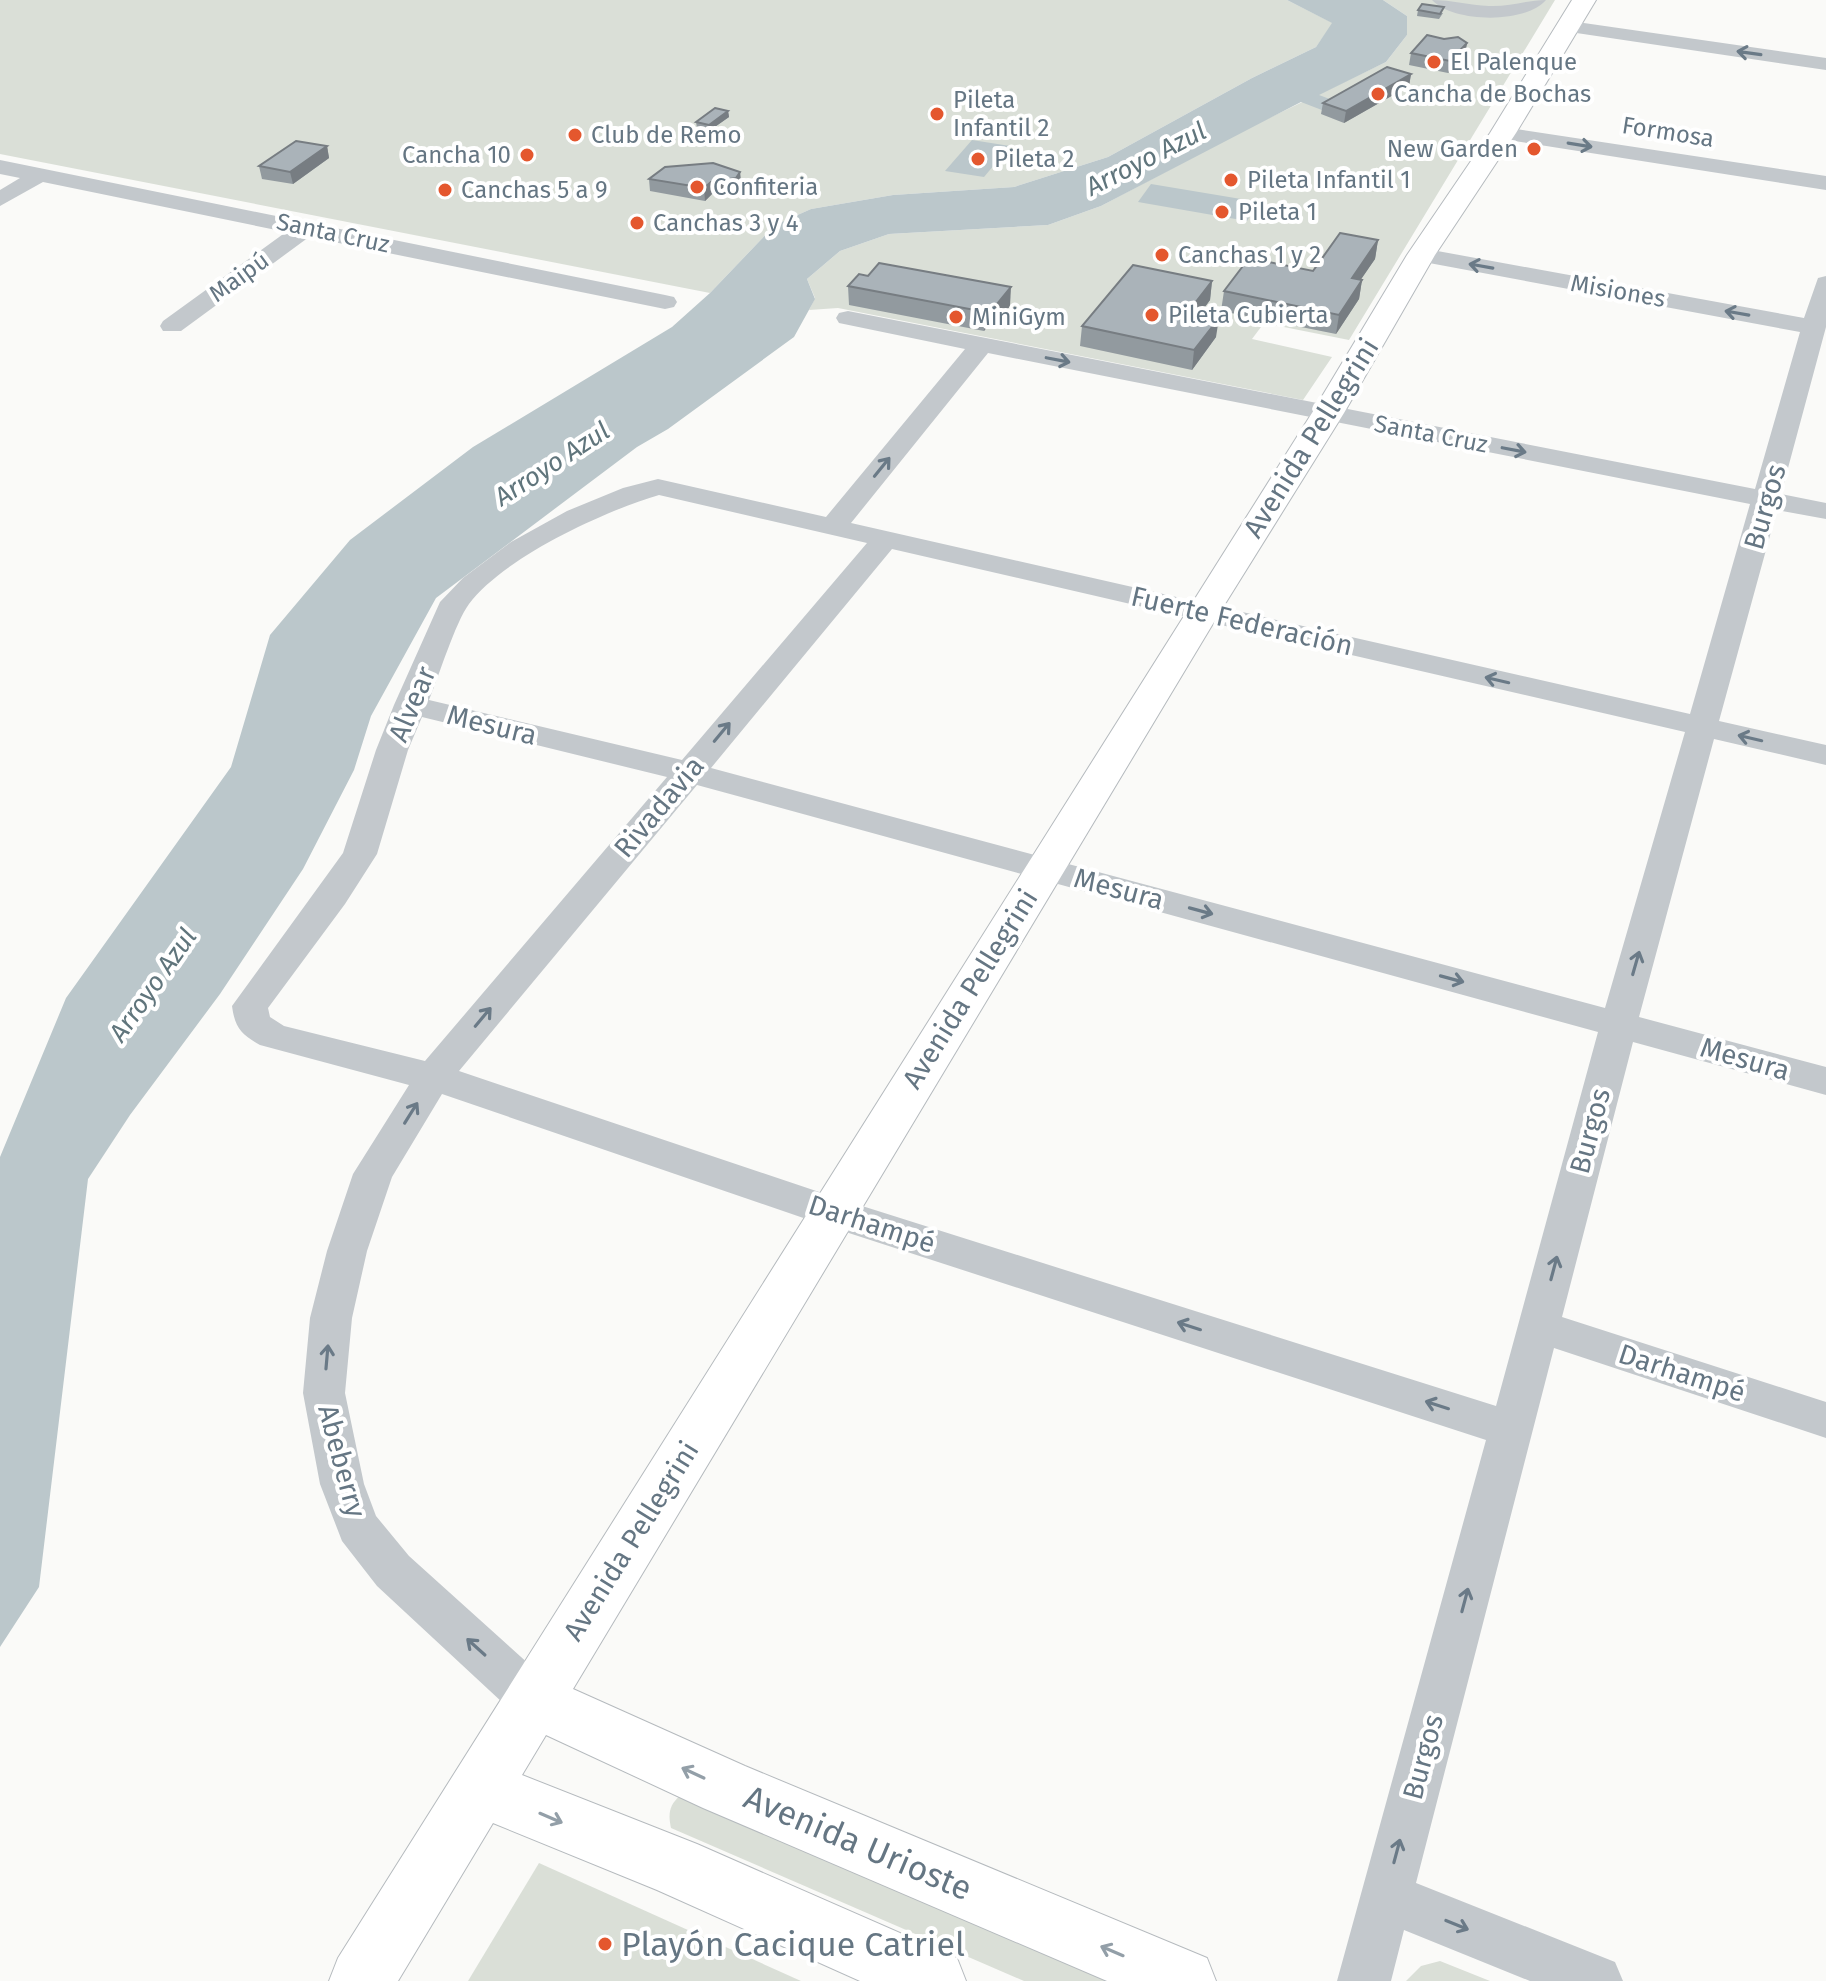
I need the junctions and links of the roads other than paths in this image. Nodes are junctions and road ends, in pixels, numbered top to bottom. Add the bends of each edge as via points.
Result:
1 (1441, 0) edge
2 (1537, 0) edge
3 (1584, 0) edge
4 (1570, 27) junction
5 (1826, 64) edge
6 (1503, 133) junction
7 (0, 167) edge
8 (40, 175) junction
9 (1826, 183) edge
10 (0, 199) edge
11 (306, 228) junction
12 (1421, 255) junction
13 (665, 302) dead end
14 (1822, 303) edge
15 (848, 318) dead end
16 (172, 326) dead end
17 (981, 345) junction
18 (1328, 413) junction
19 (658, 487) joint
20 (1767, 500) junction
21 (1826, 511) edge
22 (833, 527) junction
23 (886, 539) junction
24 (1202, 612) junction
25 (410, 705) junction
26 (1702, 727) junction
27 (1826, 755) edge
28 (688, 772) junction
29 (1044, 869) junction
30 (250, 1006) joint
31 (1619, 1024) junction
32 (433, 1077) junction
33 (1826, 1081) edge
34 (832, 1212) junction
35 (1538, 1326) junction
36 (1826, 1420) edge
37 (1511, 1429) junction
38 (534, 1700) junction
39 (480, 1788) junction
40 (1385, 1897) junction
41 (361, 1981) edge
42 (934, 1981) edge
43 (1184, 1981) edge
44 (1364, 1981) edge
45 (1596, 1981) edge

1 - 2 street via 1488,11 1523,8
3 - 4 main road, Avenida Pellegrini
5 -> 4 street
4 - 6 main road, Avenida Pellegrini
6 -> 9 street, Formosa
6 - 12 main road, Avenida Pellegrini
7 - 8 street, Santa Cruz
8 - 10 street
8 - 11 street, Santa Cruz
11 - 13 street, Santa Cruz
11 - 16 street, Maipú
14 -> 12 street, Misiones
12 - 18 main road, Avenida Pellegrini
14 - 20 street, Burgos
15 - 17 street, Santa Cruz
17 -> 18 street, Santa Cruz
22 -> 17 street
18 -> 20 street, Santa Cruz
18 - 24 main road, Avenida Pellegrini
19 - 22 street, Fuerte Federación
19 - 25 street, Alvear via 609,502 559,528 469,586 455,602
20 - 21 street, Santa Cruz
20 - 26 street, Burgos
22 - 23 street, Fuerte Federación
23 - 24 street, Fuerte Federación
28 -> 23 street, Rivadavia
26 -> 24 street, Fuerte Federación
24 - 29 main road, Avenida Pellegrini
25 - 28 street, Mesura
25 - 30 street, Alvear via 360,854
27 -> 26 street, Fuerte Federación
31 -> 26 street, Burgos
28 - 29 street, Mesura
32 -> 28 street, Rivadavia
29 -> 31 street, Mesura
29 - 34 main road, Avenida Pellegrini
30 - 32 street, Darhampé via 253,1024 261,1032
31 - 33 street, Mesura
35 -> 31 street, Burgos
32 - 34 street, Darhampé
38 -> 32 street, Abeberry via 393,1571 358,1527 342,1484 324,1393 331,1318 373,1174
37 -> 34 street, Darhampé
34 - 38 main road, Avenida Pellegrini
35 - 36 street, Darhampé
35 - 37 street, Burgos
40 -> 37 street, Burgos
38 - 39 main road, Avenida Pellegrini
43 -> 38 main road, Avenida Urioste via 724,1787
39 - 41 main road, Avenida Pellegrini
39 -> 42 main road via 675,1866
40 - 44 street, Burgos
40 -> 45 street

